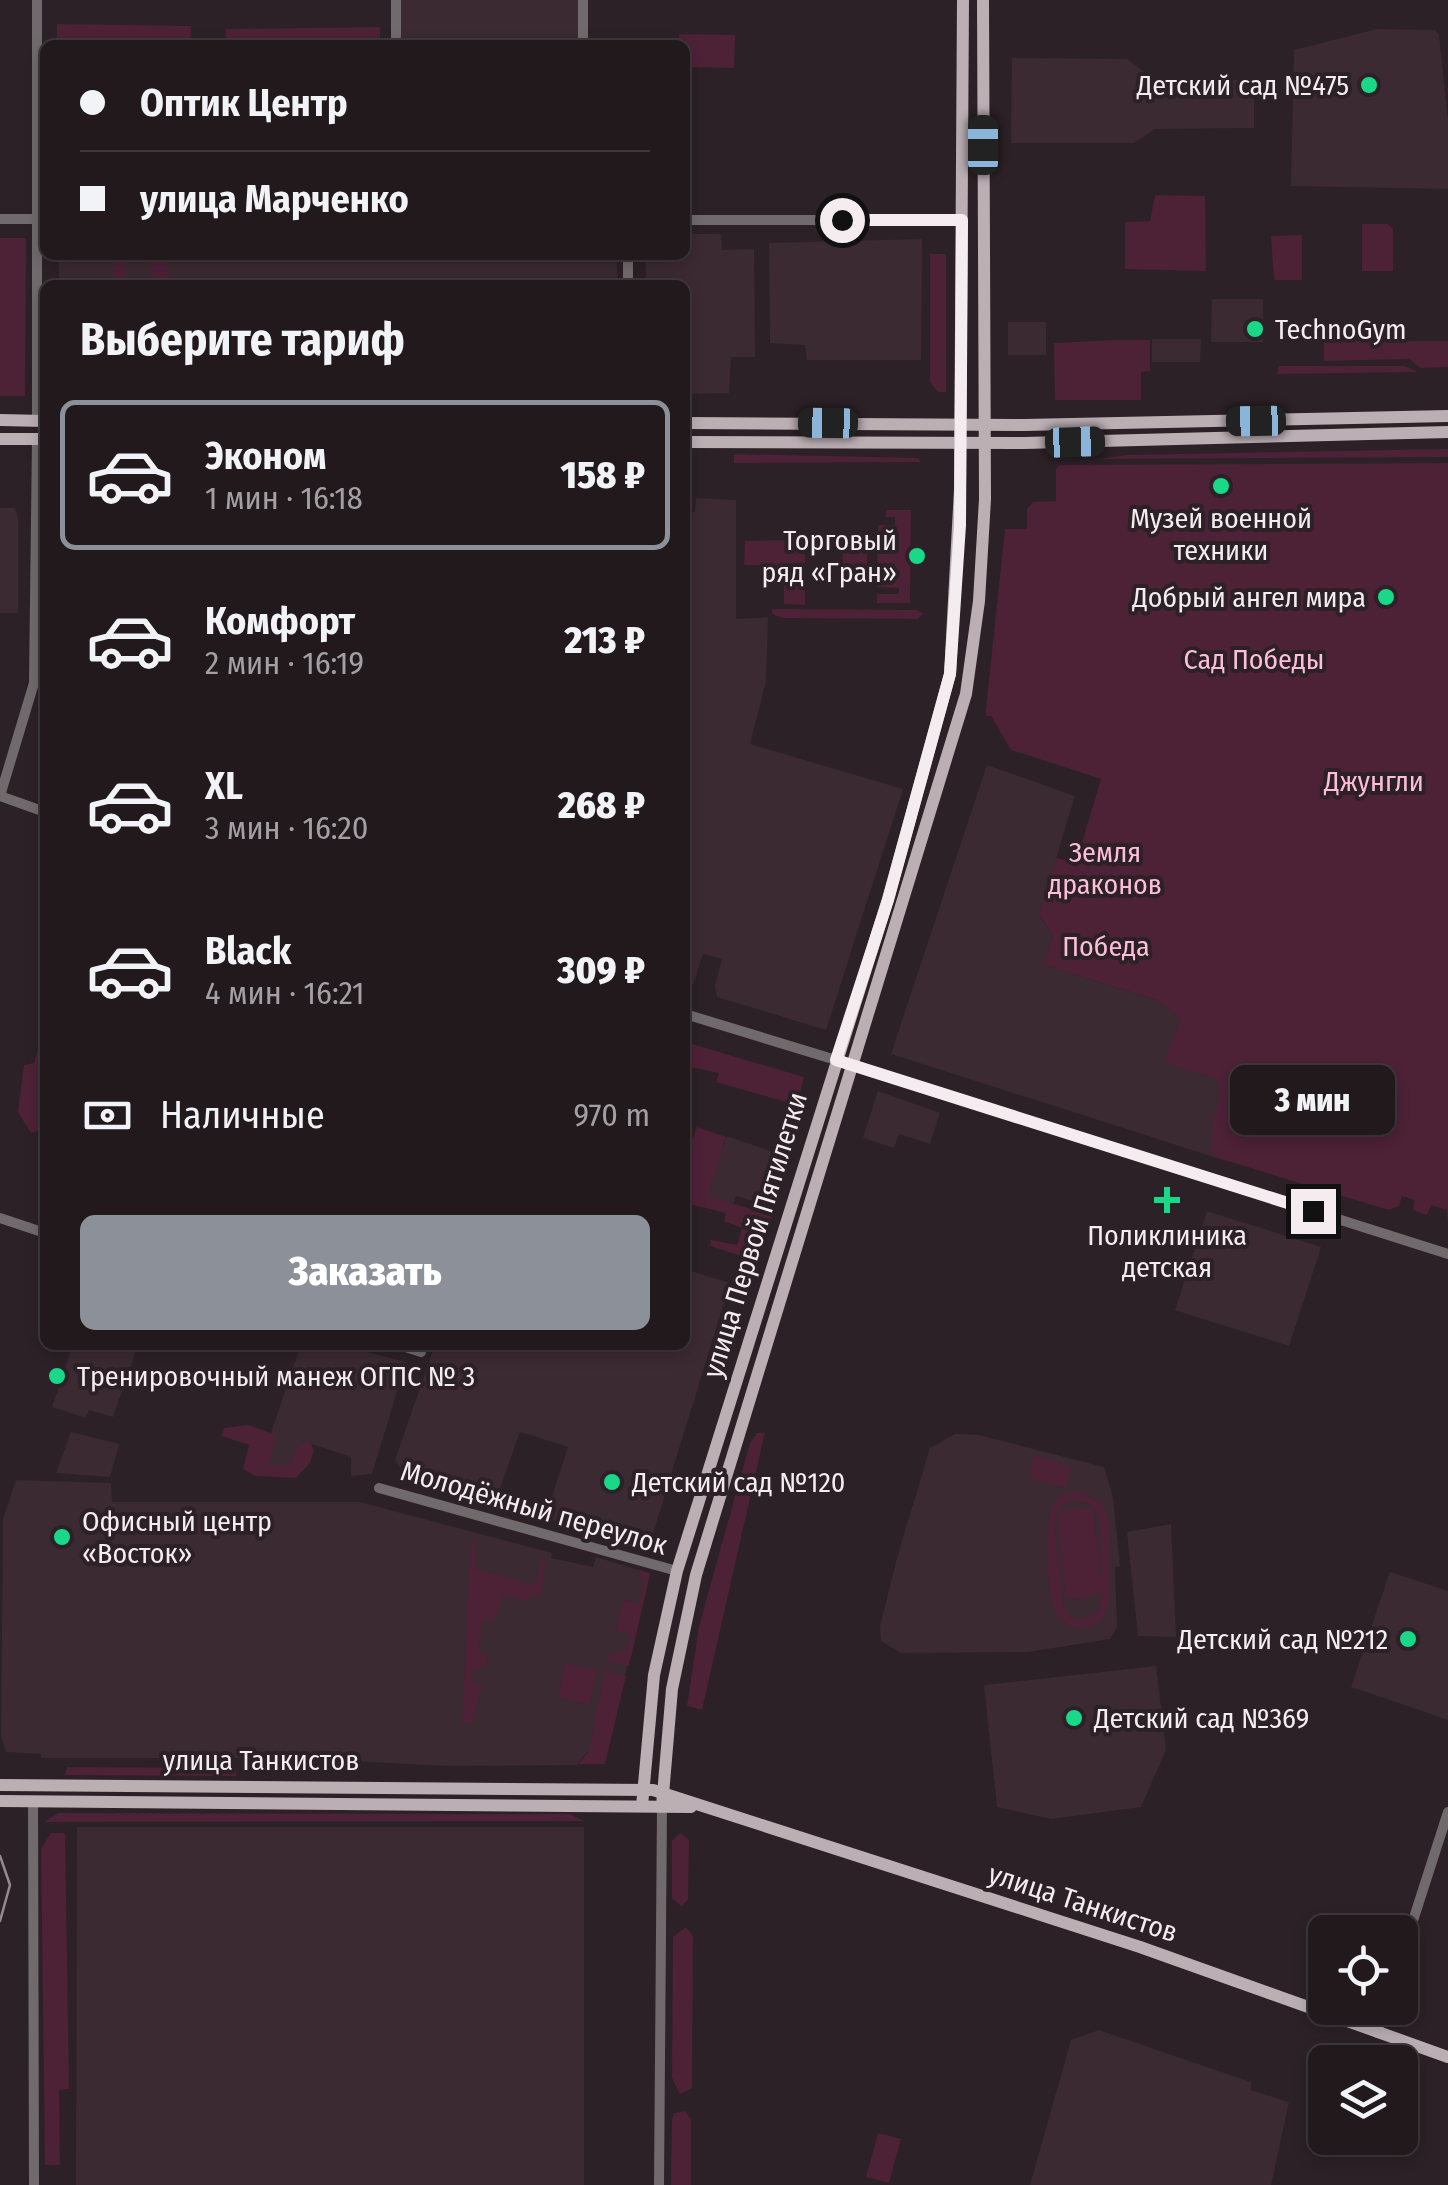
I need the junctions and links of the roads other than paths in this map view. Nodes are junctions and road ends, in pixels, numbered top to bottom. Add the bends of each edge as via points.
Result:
1 (37, 0) edge
2 (396, 0) edge
3 (583, 0) edge
4 (963, 0) edge
5 (983, 0) edge
6 (396, 40) edge
7 (583, 40) edge
8 (40, 165) edge
9 (0, 220) edge
10 (40, 220) edge
11 (690, 220) edge
12 (962, 220) junction
13 (983, 220) junction
14 (1448, 416) edge
15 (0, 420) edge
16 (40, 420) edge
17 (690, 423) edge
18 (961, 424) junction
19 (984, 424) junction
20 (1448, 432) edge
21 (0, 439) edge
22 (40, 439) edge
23 (690, 442) edge
24 (961, 444) junction
25 (985, 444) junction
26 (40, 474) edge
27 (0, 796) edge
28 (40, 810) edge
29 (690, 1016) edge
30 (836, 1060) junction
31 (855, 1066) junction
32 (0, 1218) edge
33 (40, 1231) edge
34 (1448, 1254) edge
35 (415, 1350) edge
36 (422, 1352) dead end
37 (379, 1488) dead end
38 (677, 1571) junction
39 (0, 1784) edge
40 (33, 1785) junction
41 (642, 1789) junction
42 (662, 1799) junction
43 (0, 1801) edge
44 (33, 1802) junction
45 (642, 1806) junction
46 (1448, 1812) edge
47 (660, 1824) junction
48 (1415, 1915) edge
49 (1380, 2025) edge
50 (1377, 2033) junction
51 (1448, 2057) edge
52 (34, 2185) edge
53 (659, 2185) edge

1 - 8 street
2 - 6 street
3 - 7 street
4 - 12 main road, улица Первой Пятилетки
5 - 13 main road, улица Первой Пятилетки
9 - 10 street
11 - 12 street
12 - 13 main road
12 - 18 main road, улица Первой Пятилетки
13 - 19 main road, улица Первой Пятилетки
14 - 19 main road
15 - 16 main road
17 - 18 main road
18 - 19 main road
18 - 24 main road, улица Первой Пятилетки
19 - 25 main road, улица Первой Пятилетки
20 - 25 main road
21 - 22 main road
23 - 24 main road
24 - 25 main road
24 - 30 main road, улица Первой Пятилетки via 950,674
25 - 31 main road, улица Первой Пятилетки via 979,601 966,694
26 - 27 street via 34,683
27 - 28 street
29 - 30 street
30 - 31 main road
30 - 38 main road, улица Первой Пятилетки
31 - 34 street
31 - 42 main road, улица Первой Пятилетки via 696,1576 672,1689
32 - 33 street
35 - 36 street
37 - 38 street, Молодёжный переулок
38 - 41 main road, улица Первой Пятилетки via 654,1675
39 - 40 main road, улица Танкистов
40 - 41 main road, улица Танкистов
40 - 44 main road
41 - 42 main road, улица Танкистов
41 - 45 main road, улица Первой Пятилетки
42 - 45 main road, улица Танкистов
42 - 47 street, улица Первой Пятилетки
42 - 50 main road, улица Танкистов via 1129,1944
43 - 44 main road, улица Танкистов
44 - 45 main road, улица Танкистов
44 - 52 street
45 - 47 street
46 - 48 street
47 - 53 street, улица Первой Пятилетки
49 - 50 street
50 - 51 main road, улица Танкистов

